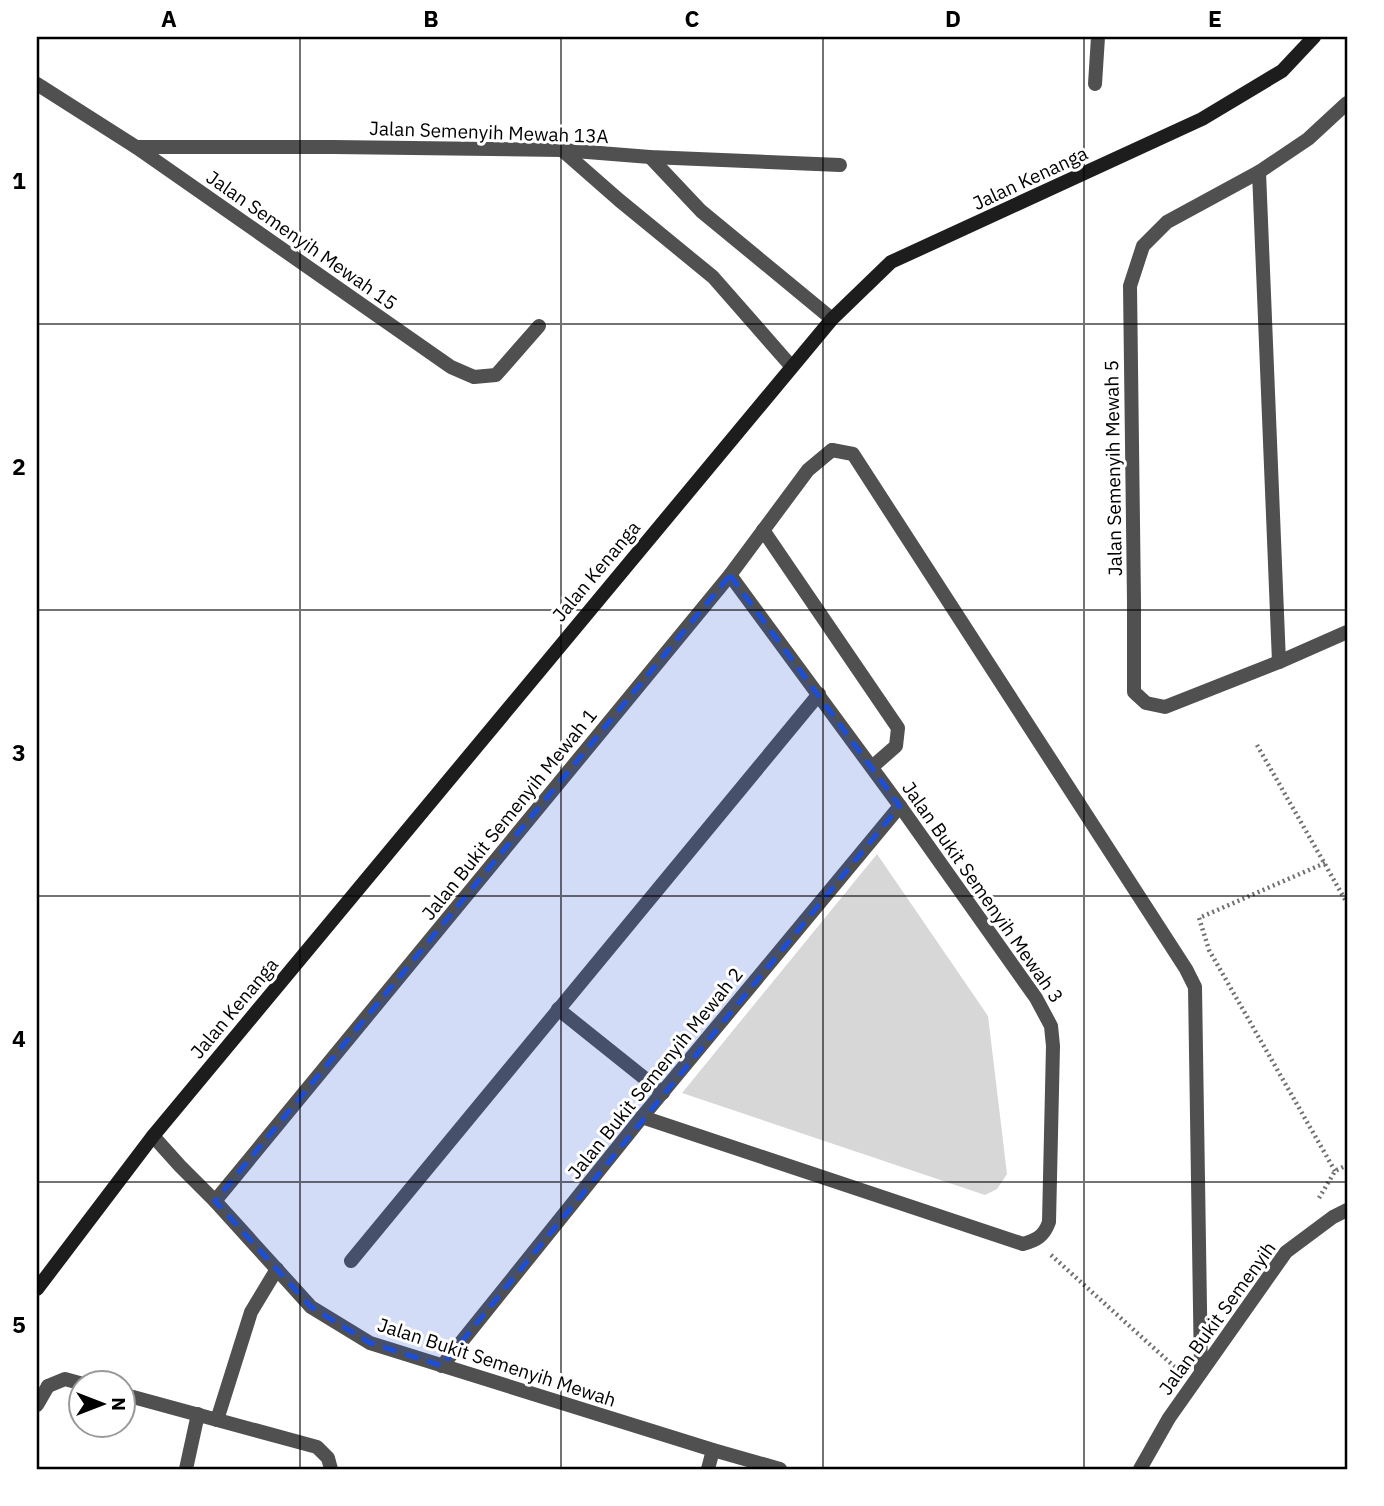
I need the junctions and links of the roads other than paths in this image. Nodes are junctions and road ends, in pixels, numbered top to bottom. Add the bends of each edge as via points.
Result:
1 (1098, 37) edge
2 (1314, 37) edge
3 (37, 84) edge
4 (1095, 84) dead end
5 (1347, 103) edge
6 (136, 147) junction
7 (562, 150) junction
8 (650, 157) junction
9 (840, 165) dead end
10 (1259, 172) junction
11 (832, 319) junction
12 (539, 327) dead end
13 (791, 366) junction
14 (763, 530) junction
15 (730, 575) junction
16 (1347, 632) edge
17 (1279, 662) junction
18 (819, 694) junction
19 (872, 767) junction
20 (901, 806) junction
21 (558, 1009) junction
22 (663, 1093) junction
23 (642, 1117) junction
24 (153, 1136) junction
25 (211, 1197) junction
26 (1347, 1210) edge
27 (351, 1261) dead end
28 (277, 1269) junction
29 (37, 1289) edge
30 (442, 1366) junction
31 (66, 1378) edge
32 (1197, 1378) junction
33 (136, 1398) edge
34 (37, 1405) edge
35 (198, 1414) junction
36 (218, 1420) junction
37 (713, 1450) junction
38 (186, 1469) edge
39 (331, 1469) edge
40 (708, 1469) edge
41 (780, 1469) edge
42 (1140, 1469) edge

1 - 4 street
2 - 11 street, Jalan Kenanga via 1282,71 1202,119 891,262
3 - 6 street, Jalan Semenyih Mewah 15
5 - 10 street via 1308,139
6 - 7 street, Jalan Semenyih Mewah 13A
6 - 12 street, Jalan Semenyih Mewah 15 via 451,368 474,377 496,375
7 - 8 street, Jalan Semenyih Mewah 13A
7 - 13 street via 713,277
8 - 9 street, Jalan Semenyih Mewah 13A
8 - 11 street via 701,211
10 - 17 street
10 - 17 street, Jalan Semenyih Mewah 5 via 1167,222 1143,246 1130,286 1134,692 1146,703 1165,707
11 - 13 street, Jalan Kenanga
13 - 24 street, Jalan Kenanga
14 - 15 street, Jalan Bukit Semenyih Mewah 1
14 - 19 street via 898,728 896,746
14 - 32 street, Jalan Bukit Semenyih Mewah 1 via 808,470 832,450 853,454 1195,986
15 - 18 street, Jalan Bukit Semenyih Mewah 3
15 - 25 street, Jalan Bukit Semenyih Mewah 1
16 - 17 street
18 - 19 street, Jalan Bukit Semenyih Mewah 3
18 - 21 street
19 - 20 street, Jalan Bukit Semenyih Mewah 3
20 - 22 street, Jalan Bukit Semenyih Mewah 2
20 - 23 street, Jalan Bukit Semenyih Mewah 3 via 1051,1026 1049,1222 1045,1234 1023,1244
21 - 22 street
21 - 27 street
22 - 23 street, Jalan Bukit Semenyih Mewah 2
23 - 30 street, Jalan Bukit Semenyih Mewah 2
24 - 25 street, Jalan Bukit Semenyih Mewah
24 - 29 street, Jalan Kenanga
25 - 28 street, Jalan Bukit Semenyih Mewah
26 - 32 street, Jalan Bukit Semenyih via 1286,1252
28 - 30 street, Jalan Bukit Semenyih Mewah via 311,1307 370,1343
28 - 36 street via 251,1312
30 - 37 street, Jalan Bukit Semenyih Mewah
31 - 34 street via 48,1386
32 - 42 street, Jalan Bukit Semenyih
33 - 35 street
35 - 36 street
35 - 38 street
36 - 39 street via 317,1447
37 - 40 street
37 - 41 street, Jalan Bukit Semenyih Mewah

